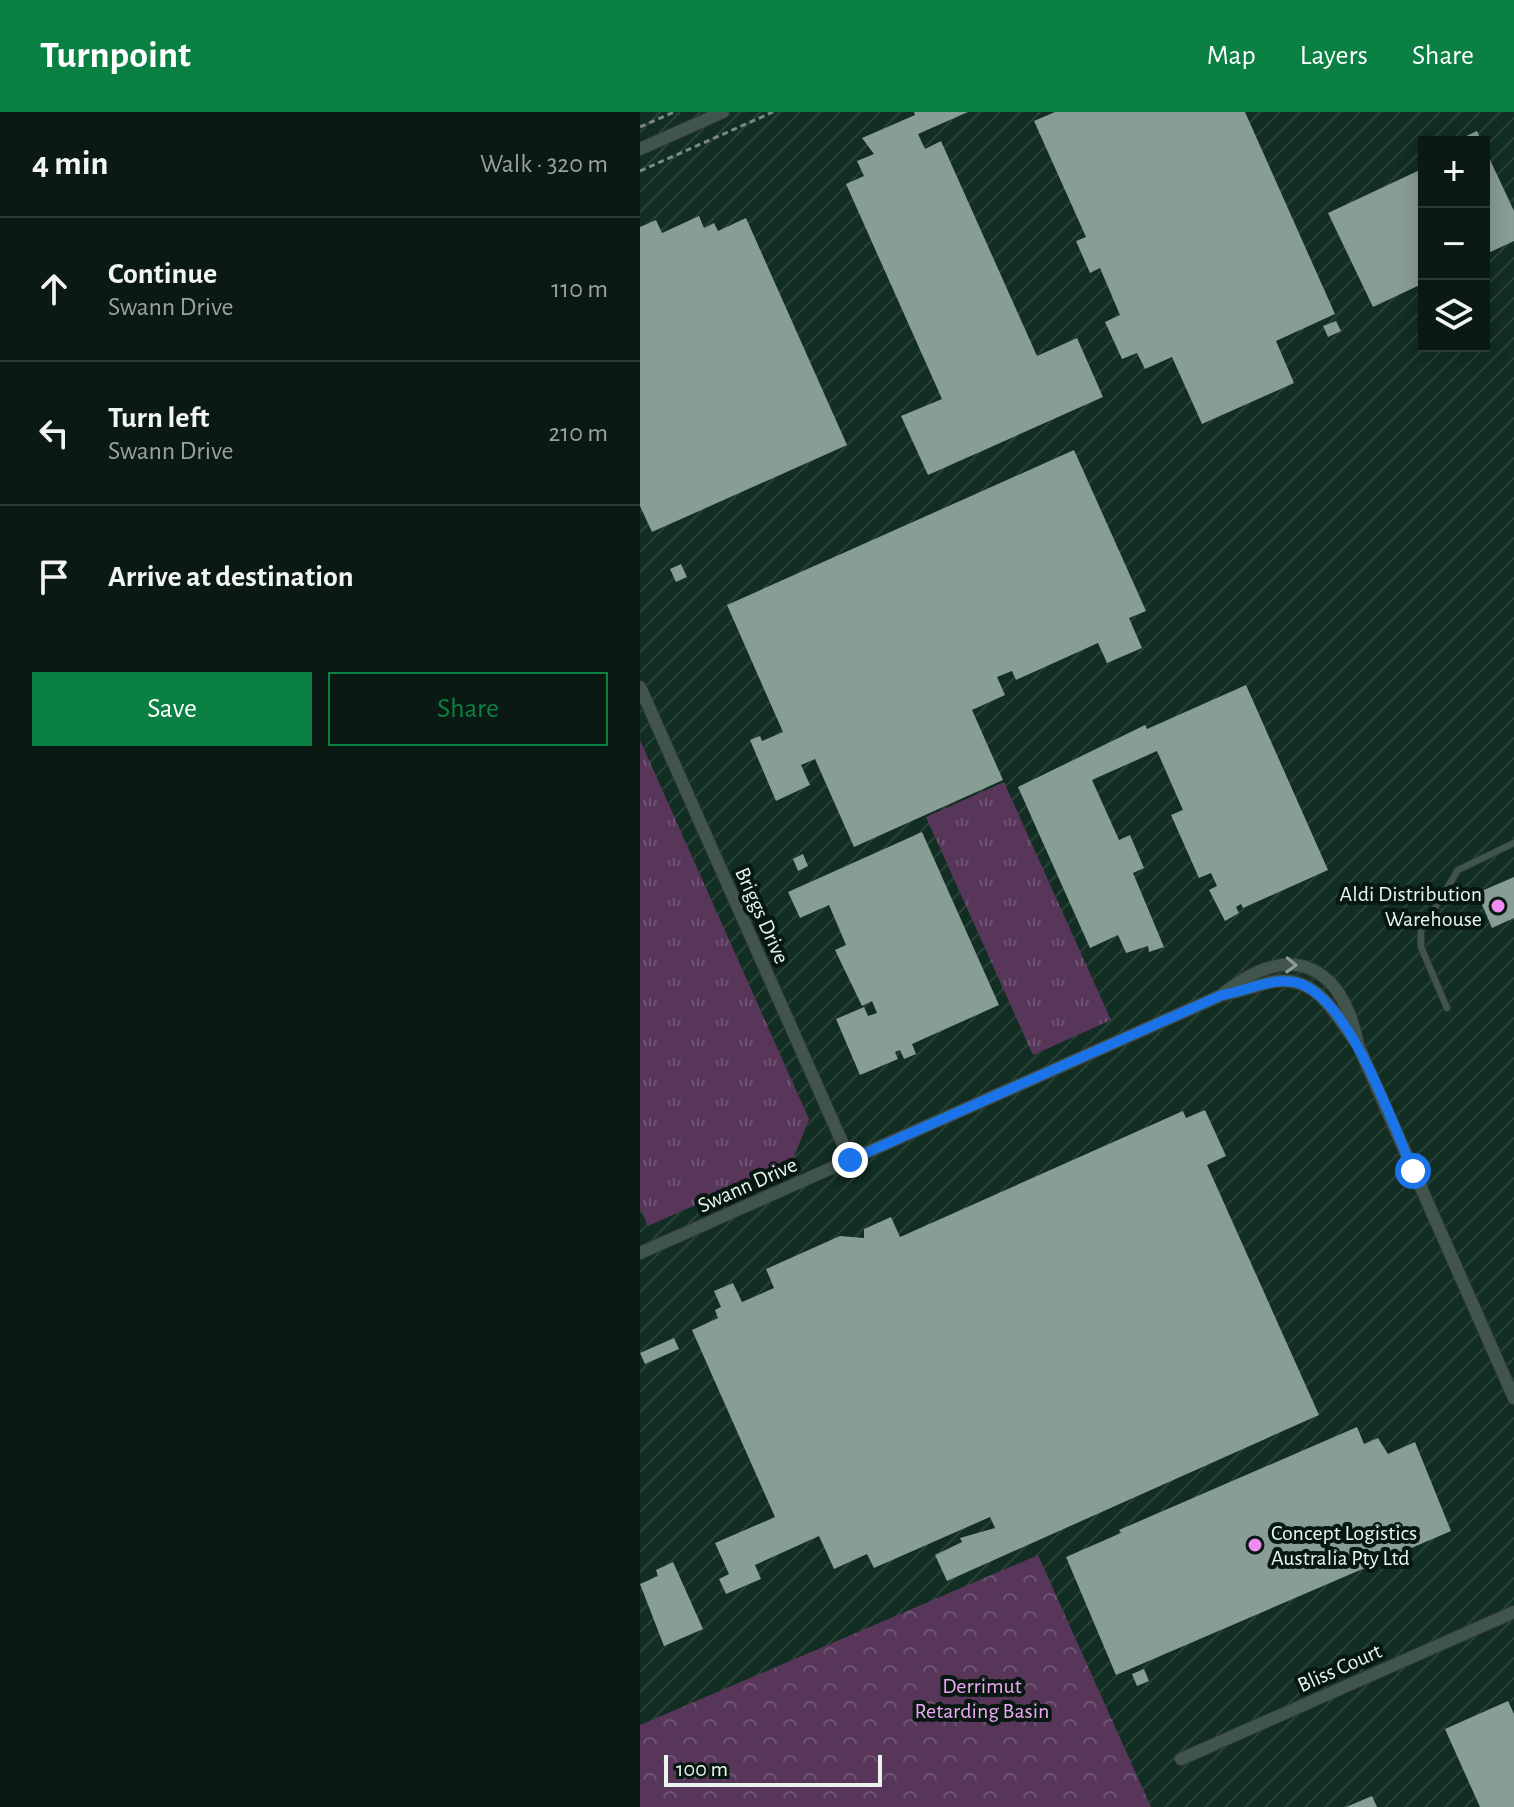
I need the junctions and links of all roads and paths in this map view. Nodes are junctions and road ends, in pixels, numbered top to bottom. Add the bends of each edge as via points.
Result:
1 (674, 112) edge
2 (723, 112) edge
3 (773, 112) edge
4 (640, 127) edge
5 (640, 149) edge
6 (640, 171) edge
7 (640, 687) edge
8 (1514, 843) edge
9 (1222, 995) junction
10 (1447, 1008) dead end
11 (1358, 1045) junction
12 (850, 1160) junction
13 (640, 1253) edge
14 (1514, 1398) edge
15 (1514, 1612) edge
16 (1181, 1759) dead end

1 - 4 path
2 - 5 street
3 - 6 path
7 - 12 street, Briggs Drive
8 - 10 lane via 1458,870 1421,931 1421,947
9 - 11 street, Swann Drive via 1277,981 1302,984 1324,997
9 -> 11 street, Swann Drive via 1267,967 1312,968 1342,994
9 - 12 street, Swann Drive
11 - 14 street, Swann Drive
12 - 13 street, Swann Drive
15 - 16 street, Bliss Court

